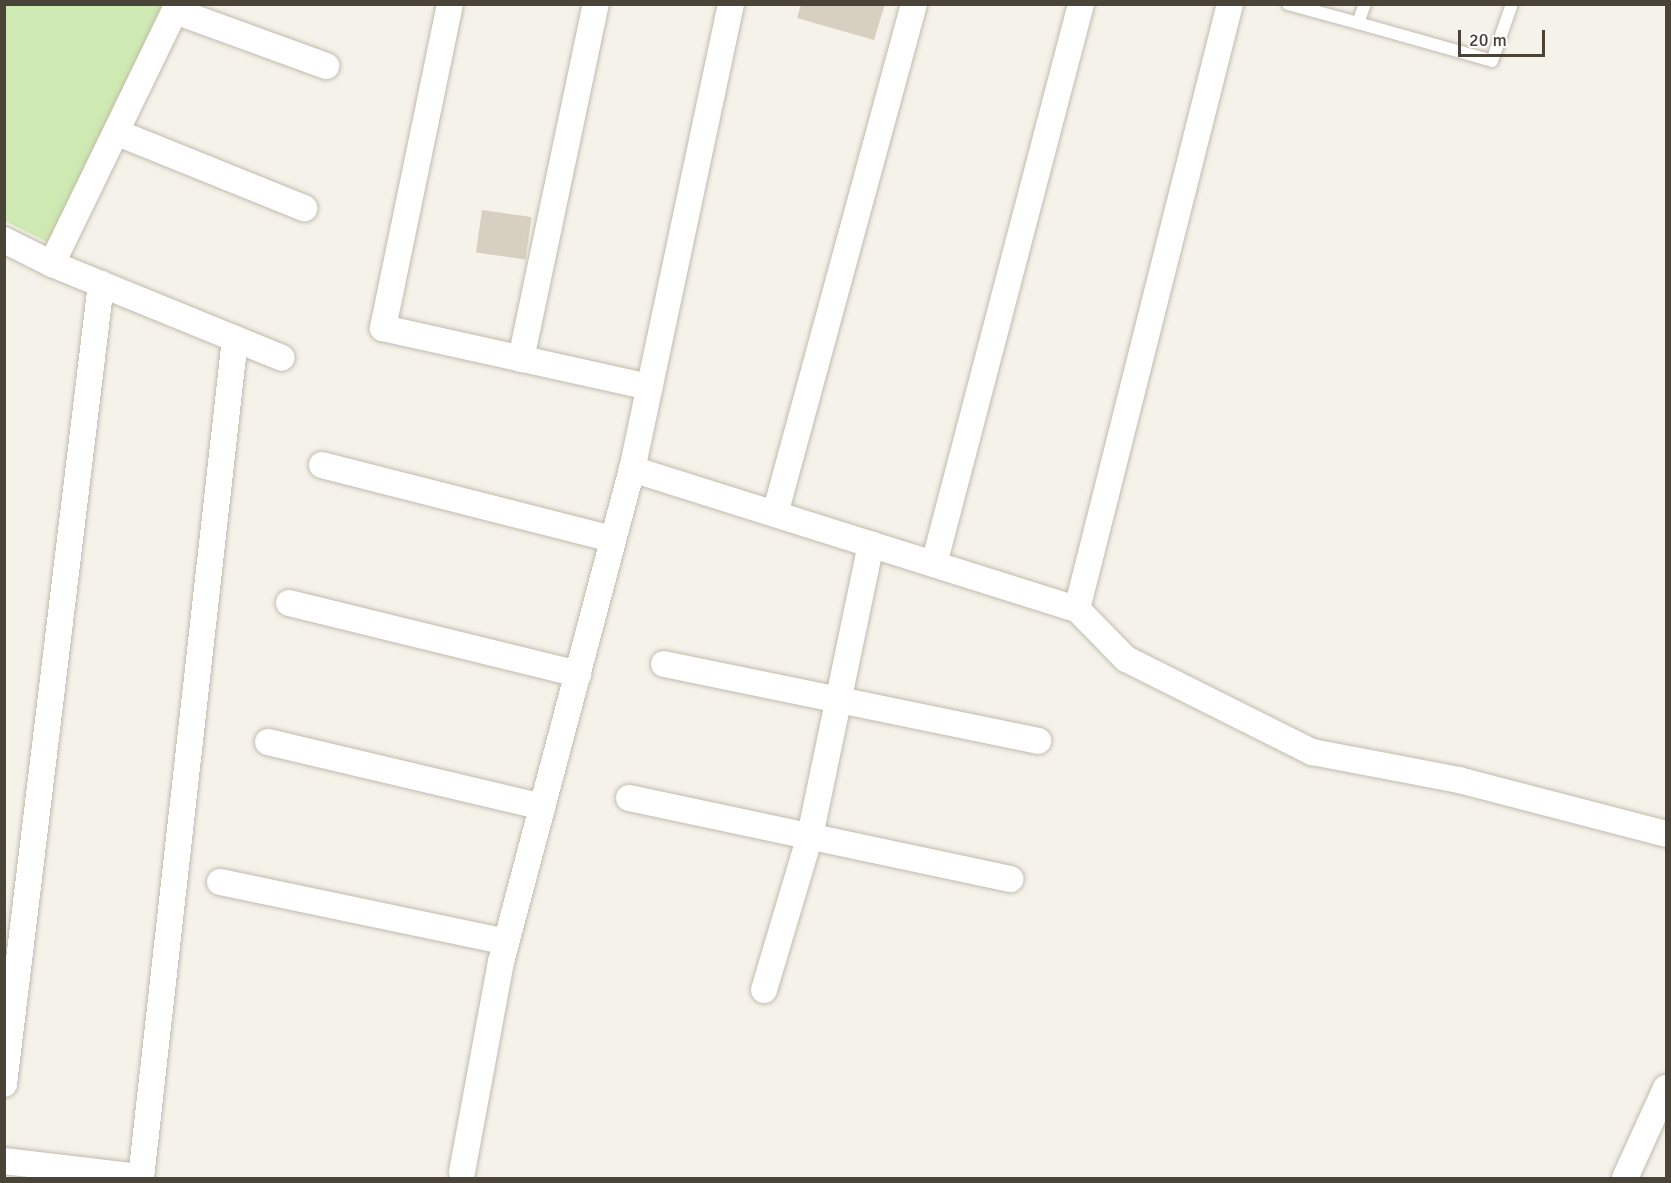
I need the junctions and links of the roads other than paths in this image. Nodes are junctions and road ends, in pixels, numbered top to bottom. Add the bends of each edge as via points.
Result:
1 (450, 4) edge
2 (596, 4) edge
3 (731, 4) edge
4 (914, 4) edge
5 (1081, 4) edge
6 (1230, 4) edge
7 (1288, 4) edge
8 (1365, 4) edge
9 (1512, 4) edge
10 (177, 8) edge
11 (1358, 23) junction
12 (326, 66) dead end
13 (118, 133) junction
14 (304, 208) dead end
15 (4, 240) edge
16 (52, 264) junction
17 (101, 284) junction
18 (235, 339) junction
19 (282, 358) dead end
20 (521, 359) junction
21 (650, 387) junction
22 (322, 465) dead end
23 (632, 469) junction
24 (775, 514) junction
25 (613, 539) junction
26 (871, 544) junction
27 (934, 564) junction
28 (289, 603) dead end
29 (1077, 609) junction
30 (664, 664) dead end
31 (578, 674) junction
32 (838, 699) junction
33 (1038, 741) dead end
34 (268, 742) dead end
35 (629, 798) dead end
36 (542, 807) junction
37 (1666, 834) edge
38 (810, 836) junction
39 (1011, 879) dead end
40 (220, 882) dead end
41 (506, 942) junction
42 (764, 990) dead end
43 (4, 1084) edge
44 (1666, 1088) edge
45 (4, 1161) edge
46 (462, 1172) dead end
47 (141, 1178) edge
48 (1625, 1179) edge

1 - 20 street via 383,328
2 - 20 street
3 - 21 street
4 - 24 street
5 - 27 street
6 - 29 street
7 - 11 lane
8 - 11 lane
9 - 11 lane via 1492,61
10 - 12 street
10 - 13 street
13 - 14 street
13 - 16 street
15 - 16 street
16 - 17 street
17 - 18 street
17 - 43 street
18 - 19 street
18 - 47 street
20 - 21 street
21 - 23 street
22 - 25 street
23 - 24 street
23 - 25 street
24 - 26 street
25 - 31 street
26 - 27 street
26 - 32 street
27 - 29 street
28 - 31 street
29 - 37 street via 1126,659 1312,752 1493,788
30 - 32 street
31 - 36 street
32 - 33 street
32 - 38 street
34 - 36 street
35 - 38 street
36 - 41 street
38 - 39 street
38 - 42 street
40 - 41 street
41 - 46 street
44 - 48 street
45 - 47 street

